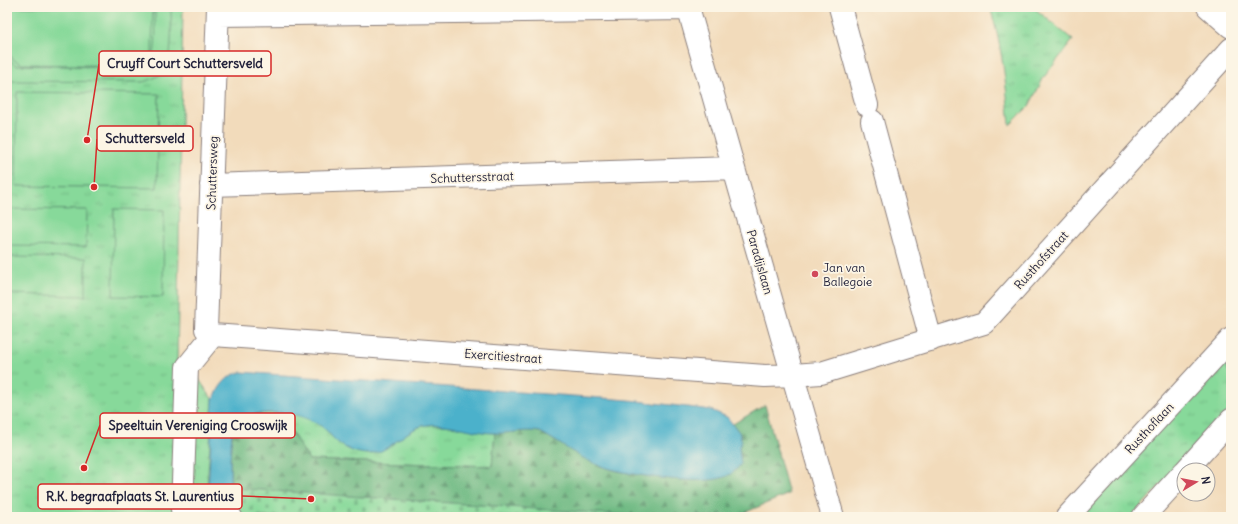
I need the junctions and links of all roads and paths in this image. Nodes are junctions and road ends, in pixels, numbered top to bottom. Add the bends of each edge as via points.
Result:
1 (840, 7) edge
2 (1208, 7) edge
3 (688, 8) edge
4 (218, 11) edge
5 (1231, 27) edge
6 (1231, 49) edge
7 (733, 168) junction
8 (211, 185) junction
9 (213, 335) junction
10 (1231, 339) edge
11 (931, 340) junction
12 (793, 375) junction
13 (1231, 420) edge
14 (1193, 462) edge
15 (1176, 481) edge
16 (231, 517) edge
17 (833, 517) edge
18 (1067, 517) edge
19 (1142, 517) edge

1 - 11 street
2 - 5 street
3 - 4 street
3 - 7 street, Paradijslaan
4 - 8 street, Schuttersweg
6 - 11 street, Rusthofstraat via 984,323
7 - 8 street, Schuttersstraat
7 - 12 street, Paradijslaan
8 - 9 street, Schuttersweg via 206,329
9 - 12 street, Exercitiestraat via 765,376
9 - 16 street via 187,367 182,510
10 - 18 street, Rusthoflaan
11 - 12 street, Rusthofstraat via 821,373
12 - 17 street, Paradijslaan
13 - 14 street
15 - 19 street

